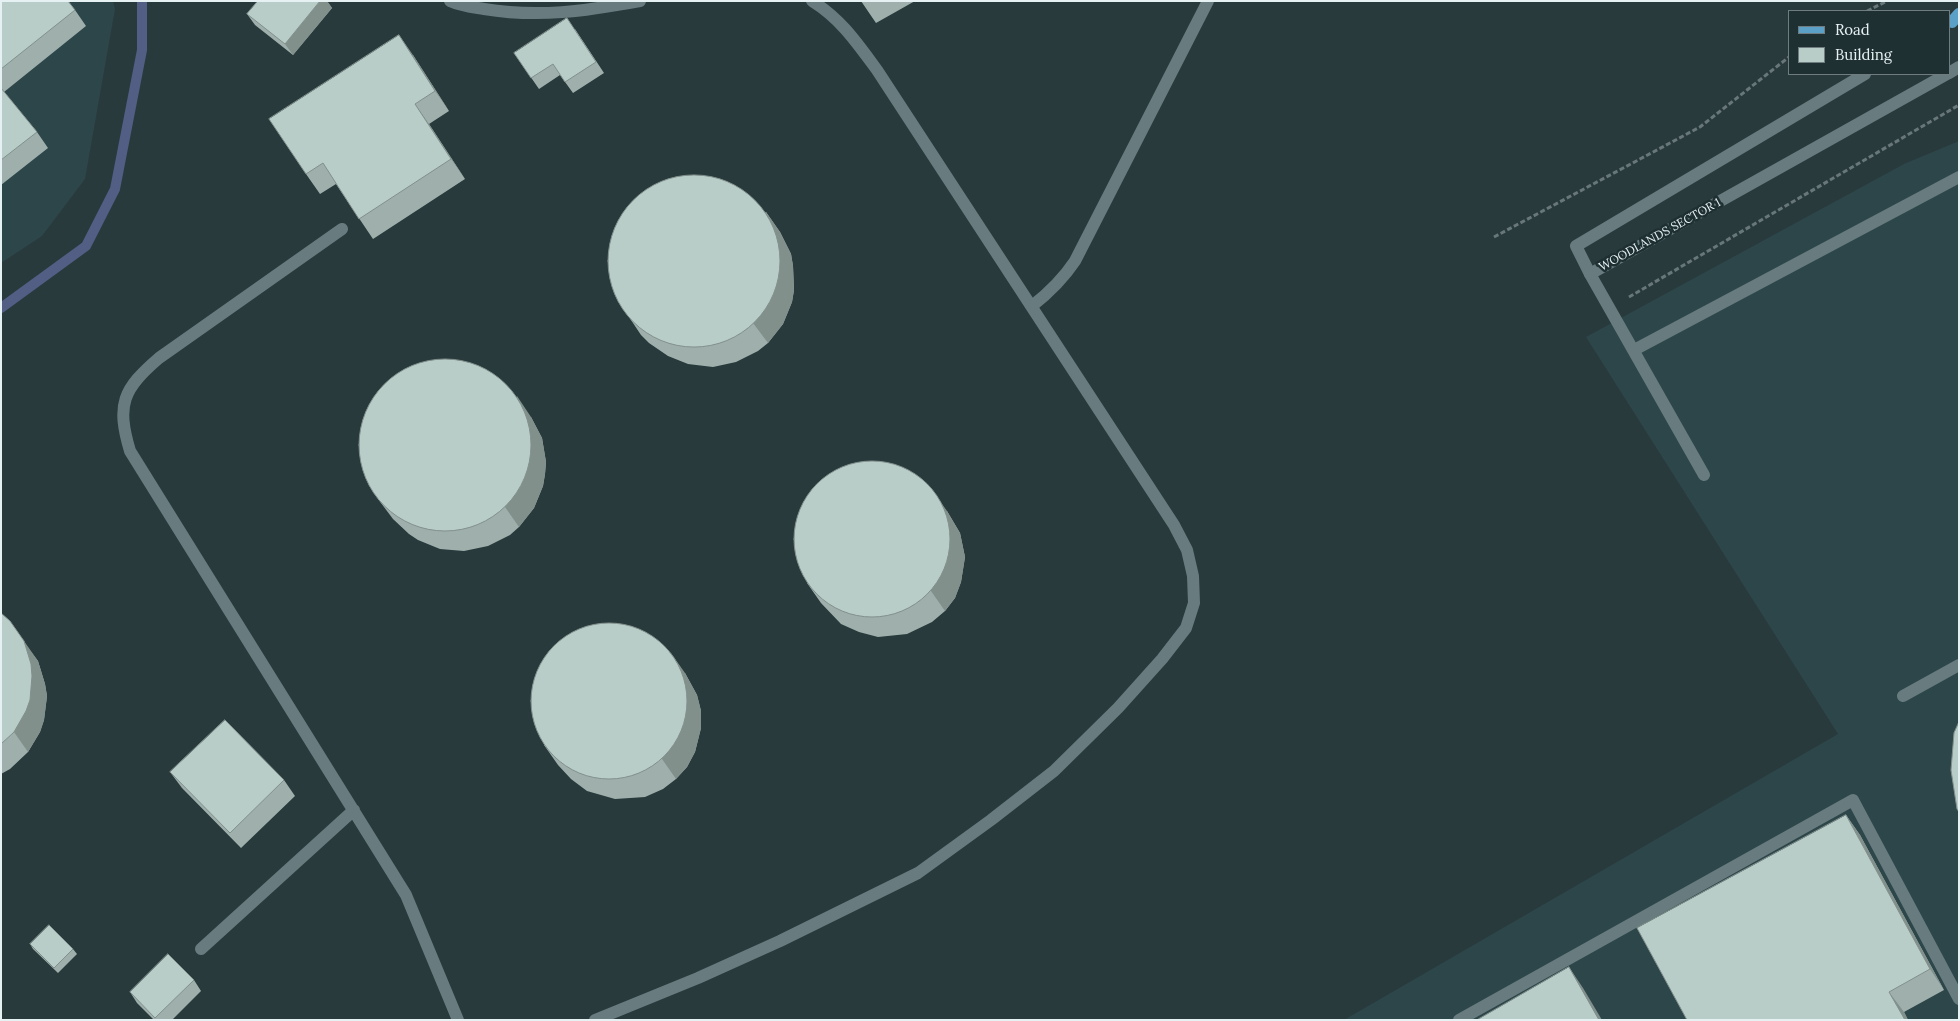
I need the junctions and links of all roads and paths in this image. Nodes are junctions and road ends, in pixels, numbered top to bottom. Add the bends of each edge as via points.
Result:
1 (450, 1) edge
2 (640, 1) edge
3 (812, 1) edge
4 (1208, 1) edge
5 (1887, 1) edge
6 (1869, 10) edge
7 (1788, 58) edge
8 (1863, 75) edge
9 (1944, 75) edge
10 (1959, 105) edge
11 (1959, 178) edge
12 (342, 229) dead end
13 (1494, 237) dead end
14 (1590, 274) junction
15 (1032, 306) junction
16 (1610, 308) junction
17 (1634, 350) junction
18 (1704, 475) dead end
19 (1959, 665) edge
20 (1903, 696) dead end
21 (354, 810) junction
22 (201, 950) dead end
23 (1959, 999) edge
24 (458, 1020) edge
25 (595, 1020) edge
26 (1458, 1020) edge

1 - 2 street via 511,14 574,12
3 - 15 street via 828,11 851,34 877,70
4 - 15 street via 1075,261 1052,290
5 - 6 path
7 - 13 path via 1700,126
8 - 14 street, WOODLANDS SECTOR 1 via 1576,246
9 - 14 street, WOODLANDS SECTOR 1
10 - 16 path
11 - 17 street
12 - 21 street via 138,376 124,399 122,426 130,451
14 - 16 street
15 - 25 street via 1188,550 1194,576 1194,604 1186,628 1118,708 1054,771 918,873 780,941
16 - 17 street
17 - 18 street
19 - 20 street
21 - 22 street
21 - 24 street via 406,895
23 - 26 street via 1853,800

